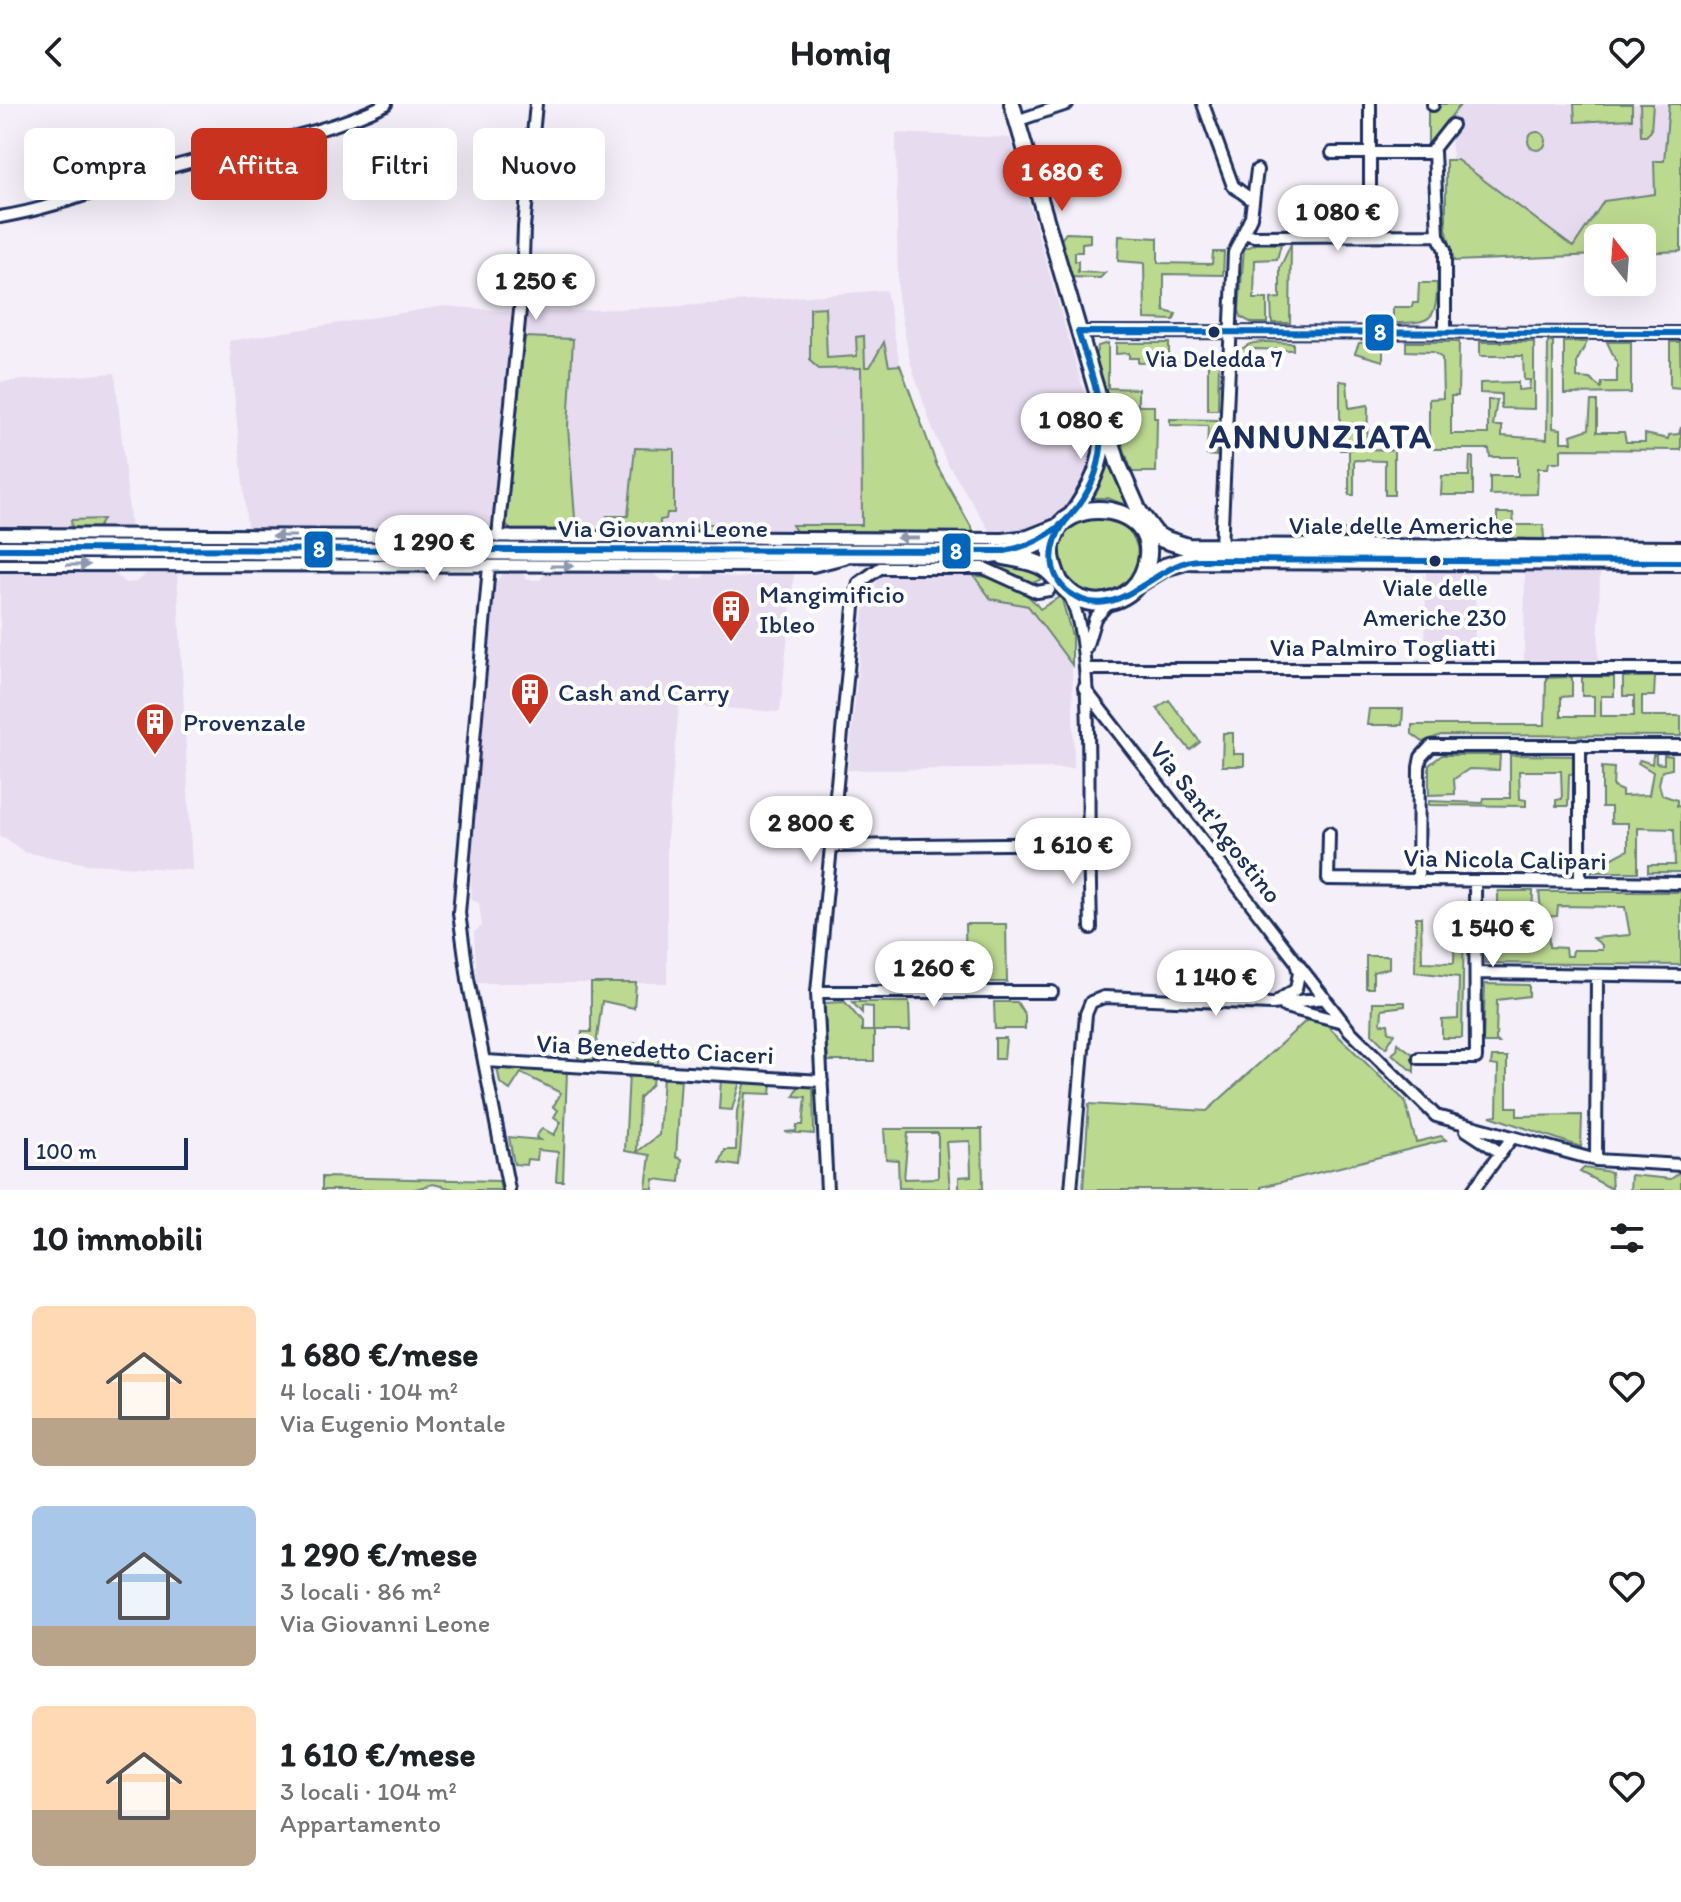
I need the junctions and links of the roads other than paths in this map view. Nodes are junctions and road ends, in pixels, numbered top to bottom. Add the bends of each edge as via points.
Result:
1 (386, 104) edge
2 (536, 104) edge
3 (1012, 104) edge
4 (1067, 104) edge
5 (1203, 104) edge
6 (1370, 104) edge
7 (1016, 121) junction
8 (1452, 125) dead end
9 (1434, 152) junction
10 (1332, 153) dead end
11 (1370, 153) junction
12 (1257, 170) dead end
13 (1252, 200) junction
14 (0, 217) edge
15 (1243, 233) junction
16 (1370, 235) junction
17 (1438, 235) junction
18 (1078, 332) junction
19 (1445, 333) junction
20 (1681, 333) edge
21 (1231, 334) junction
22 (1100, 407) junction
23 (1068, 518) junction
24 (1143, 526) junction
25 (0, 534) edge
26 (1055, 535) junction
27 (498, 537) junction
28 (1221, 548) junction
29 (0, 549) edge
30 (1681, 550) edge
31 (860, 553) junction
32 (990, 554) junction
33 (1681, 562) edge
34 (0, 565) edge
35 (489, 566) junction
36 (1136, 585) junction
37 (1058, 587) junction
38 (1111, 602) junction
39 (1084, 654) junction
40 (1085, 669) junction
41 (1681, 669) edge
42 (1084, 688) junction
43 (1580, 745) junction
44 (1681, 746) edge
45 (1329, 833) dead end
46 (1089, 843) junction
47 (830, 846) junction
48 (1418, 879) junction
49 (1475, 881) junction
50 (1580, 882) junction
51 (1681, 883) edge
52 (1091, 928) dead end
53 (1294, 958) junction
54 (1476, 973) junction
55 (1597, 975) junction
56 (1681, 976) edge
57 (817, 992) junction
58 (1052, 992) dead end
59 (1325, 998) junction
60 (1272, 1004) junction
61 (1343, 1022) junction
62 (1419, 1058) dead end
63 (486, 1061) junction
64 (822, 1081) junction
65 (1458, 1124) junction
66 (1511, 1139) junction
67 (1501, 1153) junction
68 (1596, 1160) junction
69 (1681, 1165) edge
70 (509, 1190) edge
71 (827, 1190) edge
72 (1071, 1190) edge
73 (1473, 1190) edge

1 - 14 street via 306,135 152,172 65,203
2 - 27 street
3 - 7 main road
4 - 7 street
5 - 13 street via 1233,186
6 - 11 street
7 - 18 main road
8 - 9 street
9 - 11 street
9 - 17 street
10 - 11 street
11 - 16 street
12 - 13 street
13 - 15 street
15 - 16 street
15 - 21 street via 1234,253
16 - 17 street
17 - 19 street via 1445,250
18 - 21 street
18 - 22 main road
19 - 20 street
19 - 21 street
21 - 28 street
22 - 23 main road via 1096,476
22 - 24 main road
23 - 24 main road via 1094,507 1118,511
23 - 26 main road
23 -> 27 street via 1028,536 1003,539
24 - 28 main road, Viale delle Americhe via 1188,547
24 - 36 main road via 1146,564
27 -> 25 street
26 - 32 main road via 1025,549
26 - 37 main road via 1051,558
28 - 30 main road, Viale delle Americhe
29 - 31 main road, Via Giovanni Leone
31 - 32 main road, Via Giovanni Leone
35 -> 31 street via 813,566
32 - 37 main road via 1032,561
33 - 36 main road, Viale delle Americhe via 1189,560
34 -> 35 street
35 - 63 street via 459,913
36 - 38 main road
37 - 38 main road via 1087,602
37 - 39 street via 1077,614
37 - 47 street via 1037,592 984,568 880,568 865,577 856,594
38 - 39 street via 1095,618
39 - 40 street
40 - 41 street, Via Palmiro Togliatti
40 - 42 street
42 - 46 street
42 - 53 street, Via Sant'Agostino
43 - 44 street
43 - 48 street via 1442,743 1425,750 1419,767
43 - 50 street
45 - 48 street, Via Nicola Calipari via 1328,879
46 - 47 street
46 - 52 street
47 - 57 street
48 - 49 street, Via Nicola Calipari
49 - 50 street, Via Nicola Calipari
49 - 54 street
50 - 51 street, Via Nicola Calipari
53 - 59 street, Via Sant'Agostino
53 - 60 street via 1299,973 1296,989
54 - 55 street
54 - 62 street via 1476,1058
55 - 56 street
55 - 68 street
57 - 58 street
57 - 64 street
59 - 60 street
59 - 61 street, Via Sant'Agostino
60 - 61 street
60 - 72 street via 1104,997 1091,1002
61 - 65 street, Via Sant'Agostino via 1436,1116
63 - 64 street, Via Benedetto Ciaceri
63 - 70 street
64 - 71 street
65 - 66 street, Via Sant'Agostino
65 - 67 street
66 - 67 street
66 - 68 street, Via Sant'Agostino
67 - 73 street
68 - 69 street, Via Sant'Agostino

